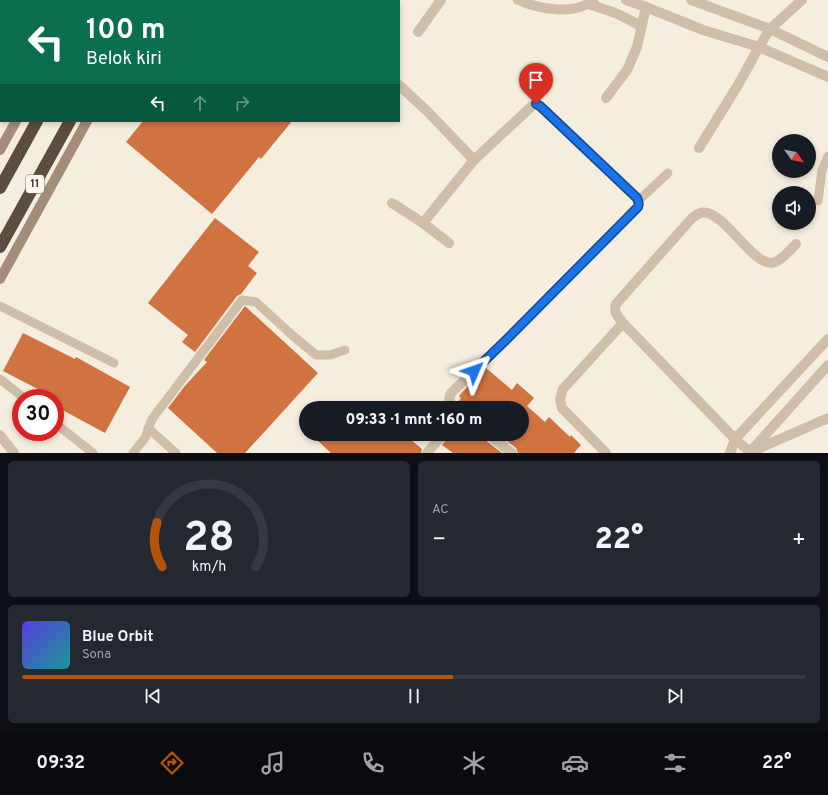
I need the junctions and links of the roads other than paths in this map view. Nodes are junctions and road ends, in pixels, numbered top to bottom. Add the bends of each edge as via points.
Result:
1 (440, 0) edge
2 (518, 0) edge
3 (626, 0) edge
4 (691, 0) edge
5 (802, 0) edge
6 (591, 2) edge
7 (646, 7) junction
8 (641, 26) junction
9 (770, 29) junction
10 (418, 32) dead end
11 (759, 47) junction
12 (828, 57) edge
13 (828, 77) edge
14 (400, 86) edge
15 (606, 98) dead end
16 (15, 122) edge
17 (36, 122) edge
18 (69, 122) edge
19 (86, 122) edge
20 (698, 148) dead end
21 (0, 150) edge
22 (828, 156) edge
23 (474, 160) junction
24 (668, 172) dead end
25 (0, 188) edge
26 (638, 201) junction
27 (818, 201) dead end
28 (392, 203) dead end
29 (424, 223) junction
30 (449, 243) dead end
31 (796, 244) dead end
32 (0, 247) edge
33 (0, 279) edge
34 (0, 306) edge
35 (623, 323) junction
36 (828, 339) edge
37 (345, 350) dead end
38 (114, 363) dead end
39 (828, 365) edge
40 (0, 379) edge
41 (13, 389) edge
42 (450, 401) edge
43 (828, 418) edge
44 (148, 428) junction
45 (64, 430) edge
46 (0, 435) edge
47 (735, 439) junction
48 (437, 441) edge
49 (497, 441) edge
50 (14, 453) edge
51 (93, 453) edge
52 (133, 453) edge
53 (176, 453) edge
54 (426, 453) edge
55 (512, 453) edge
56 (606, 453) edge
57 (730, 453) edge
58 (750, 453) edge

1 - 10 street
2 - 6 street via 548,9 570,9
3 - 7 street
4 - 9 street
5 - 9 street
6 - 8 street
7 - 8 street
7 - 11 street via 704,30
8 - 15 street via 637,47 627,70
9 - 11 street
9 - 12 street
11 - 13 street
11 - 20 street
14 - 23 street
16 - 21 main road
17 - 25 highway, 11
18 - 32 highway, 11
19 - 33 main road
22 - 27 lane via 822,170
23 - 26 street via 533,105 538,104
23 - 29 street
24 - 26 lane
26 - 42 street via 638,207 450,394
28 - 29 street
29 - 30 street
31 - 35 street via 778,261 769,263 759,259 718,218 707,213 699,213 616,304 615,312
34 - 38 lane
35 - 47 street
35 - 56 street via 563,389 560,399 562,408
36 - 47 street
37 - 44 lane via 330,355 316,355 256,302 242,300 152,419
39 - 58 street
40 - 41 lane
43 - 58 street
44 - 52 lane via 145,438
44 - 53 lane
45 - 51 lane
46 - 50 street
47 - 57 street
47 - 58 street
48 - 54 street
49 - 55 street

